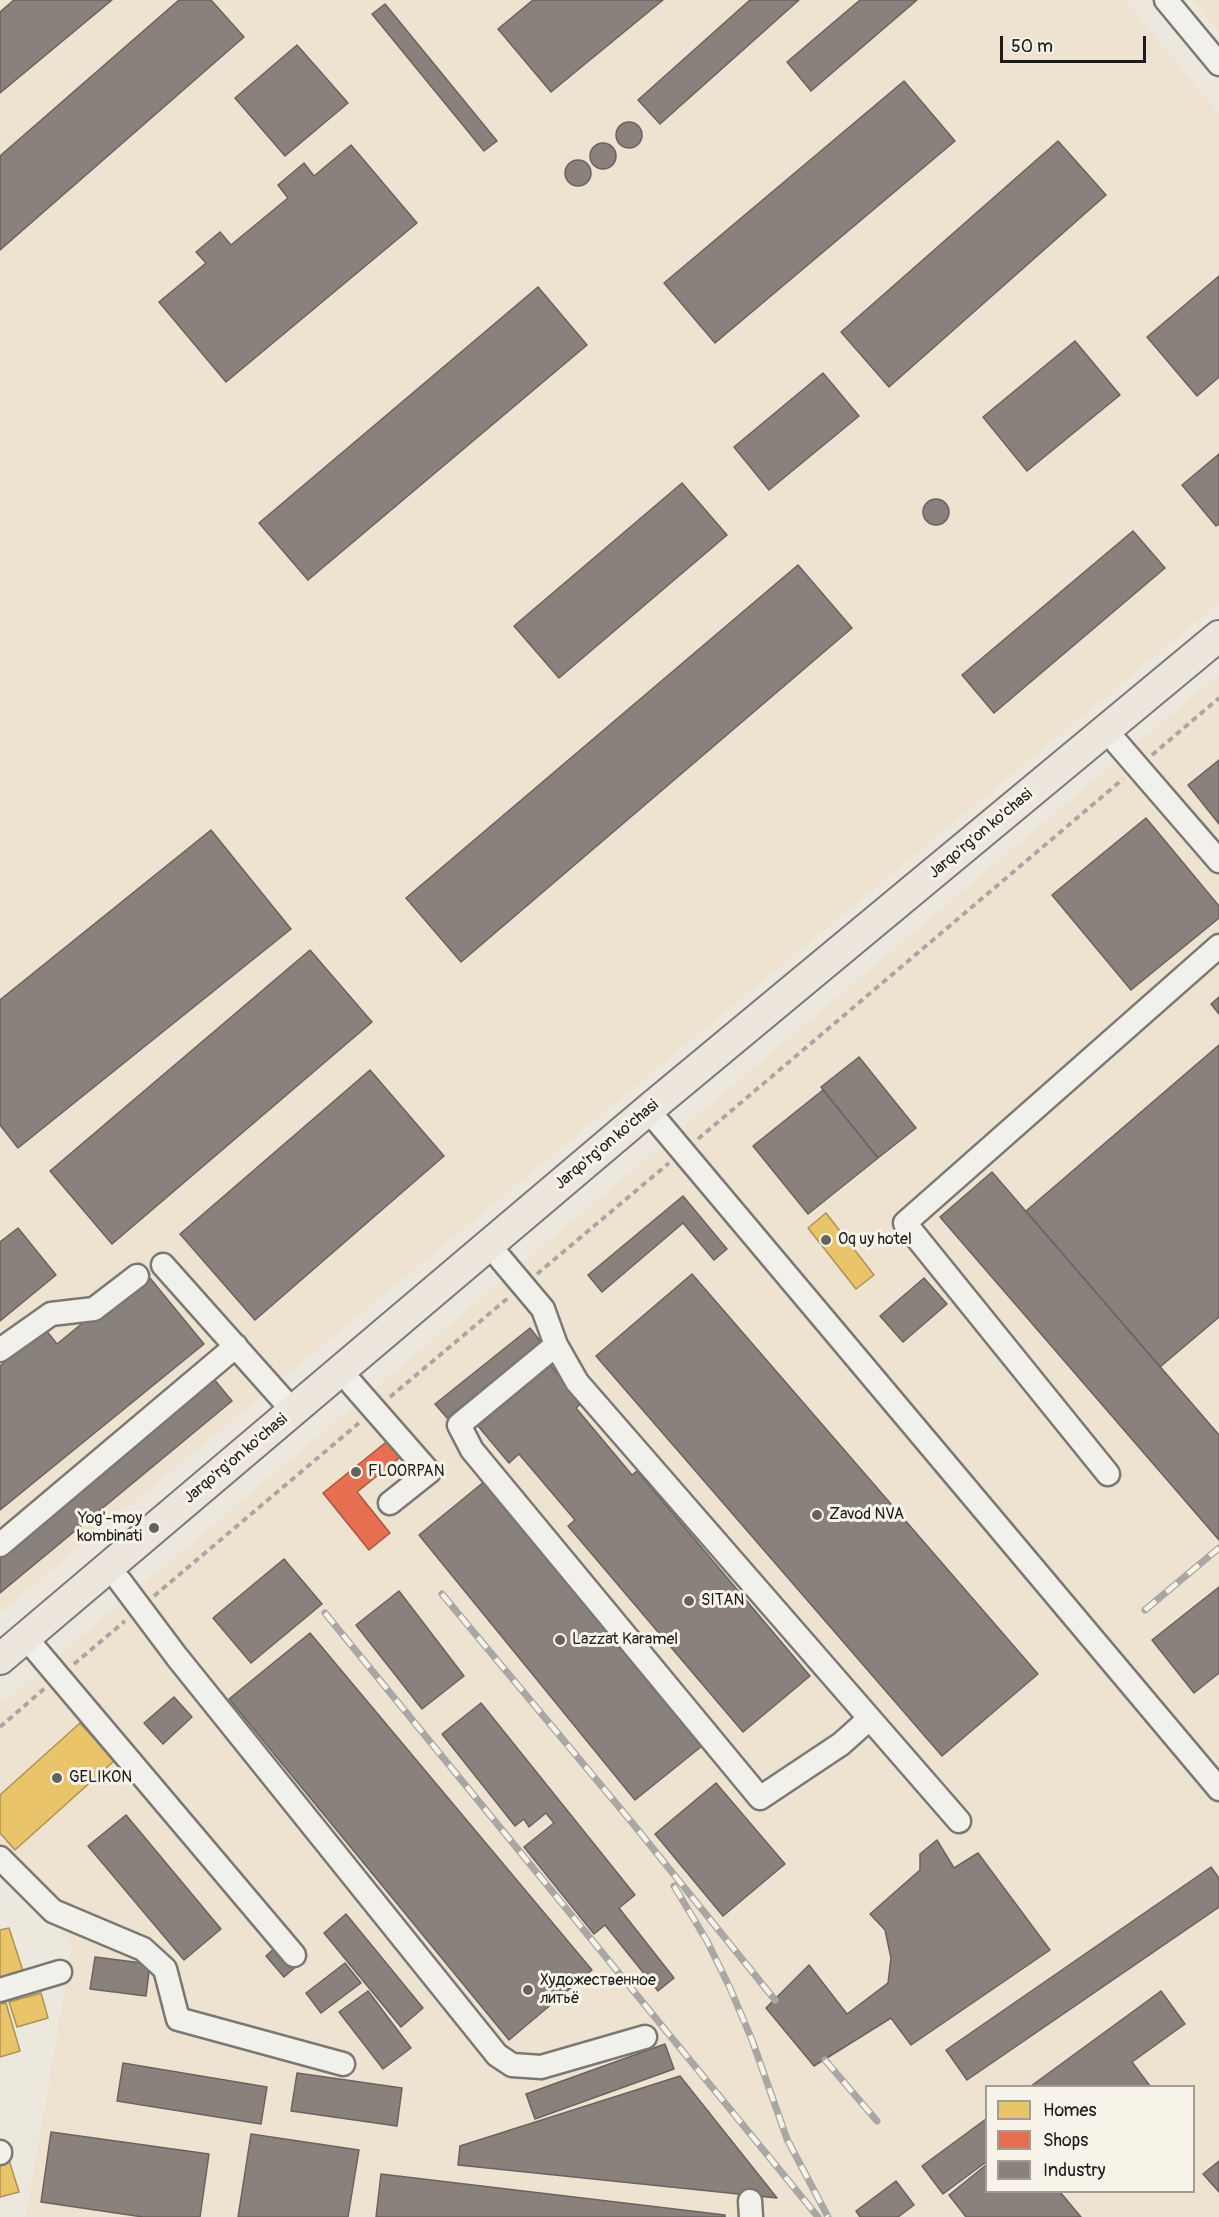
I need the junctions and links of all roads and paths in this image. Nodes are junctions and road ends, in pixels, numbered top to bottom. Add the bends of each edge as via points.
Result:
1 (1166, 0) edge
2 (1219, 64) edge
3 (1219, 636) edge
4 (1219, 659) edge
5 (1219, 698) edge
6 (1117, 743) junction
7 (1138, 767) junction
8 (1219, 861) edge
9 (1219, 946) edge
10 (653, 1116) junction
11 (682, 1153) junction
12 (500, 1258) junction
13 (163, 1265) dead end
14 (137, 1276) dead end
15 (524, 1285) junction
16 (556, 1345) junction
17 (236, 1346) junction
18 (0, 1350) edge
19 (352, 1384) junction
20 (375, 1410) junction
21 (294, 1411) junction
22 (1108, 1474) dead end
23 (390, 1503) dead end
24 (0, 1545) edge
25 (120, 1581) junction
26 (139, 1609) junction
27 (32, 1644) junction
28 (0, 1659) edge
29 (59, 1676) junction
30 (0, 1682) edge
31 (869, 1719) junction
32 (0, 1727) edge
33 (1219, 1789) edge
34 (958, 1821) dead end
35 (0, 1858) edge
36 (294, 1955) dead end
37 (60, 1972) dead end
38 (0, 1990) edge
39 (645, 2037) dead end
40 (343, 2064) dead end

1 - 2 street
3 - 10 main road, Jarqo'rg'on ko'chasi
4 - 6 main road, Jarqo'rg'on ko'chasi
5 - 7 path
6 - 7 street
6 - 10 main road, Jarqo'rg'on ko'chasi
7 - 8 street
7 - 11 path
9 - 22 street via 905,1223
10 - 11 street
10 - 12 main road, Jarqo'rg'on ko'chasi
10 - 21 main road, Jarqo'rg'on ko'chasi
11 - 15 path
11 - 33 street
12 - 15 street
12 - 19 main road, Jarqo'rg'on ko'chasi
13 - 17 street
14 - 18 street via 94,1309 51,1314
15 - 16 street via 543,1309
15 - 20 path
16 - 31 street via 577,1382
16 - 31 street via 459,1425 472,1450 760,1798 841,1744
17 - 21 street
17 - 24 street
19 - 20 street
19 - 25 main road, Jarqo'rg'on ko'chasi
20 - 23 street via 429,1472
20 - 26 path
21 - 27 main road, Jarqo'rg'on ko'chasi
25 - 26 street
25 - 27 main road, Jarqo'rg'on ko'chasi
26 - 29 path
26 - 39 street via 497,2055 512,2066 541,2067
27 - 28 main road, Jarqo'rg'on ko'chasi
27 - 29 street
27 - 30 main road, Jarqo'rg'on ko'chasi
29 - 32 path
29 - 36 street
31 - 34 street
35 - 40 street via 53,1911 142,1949 165,1969 178,2019
37 - 38 street

